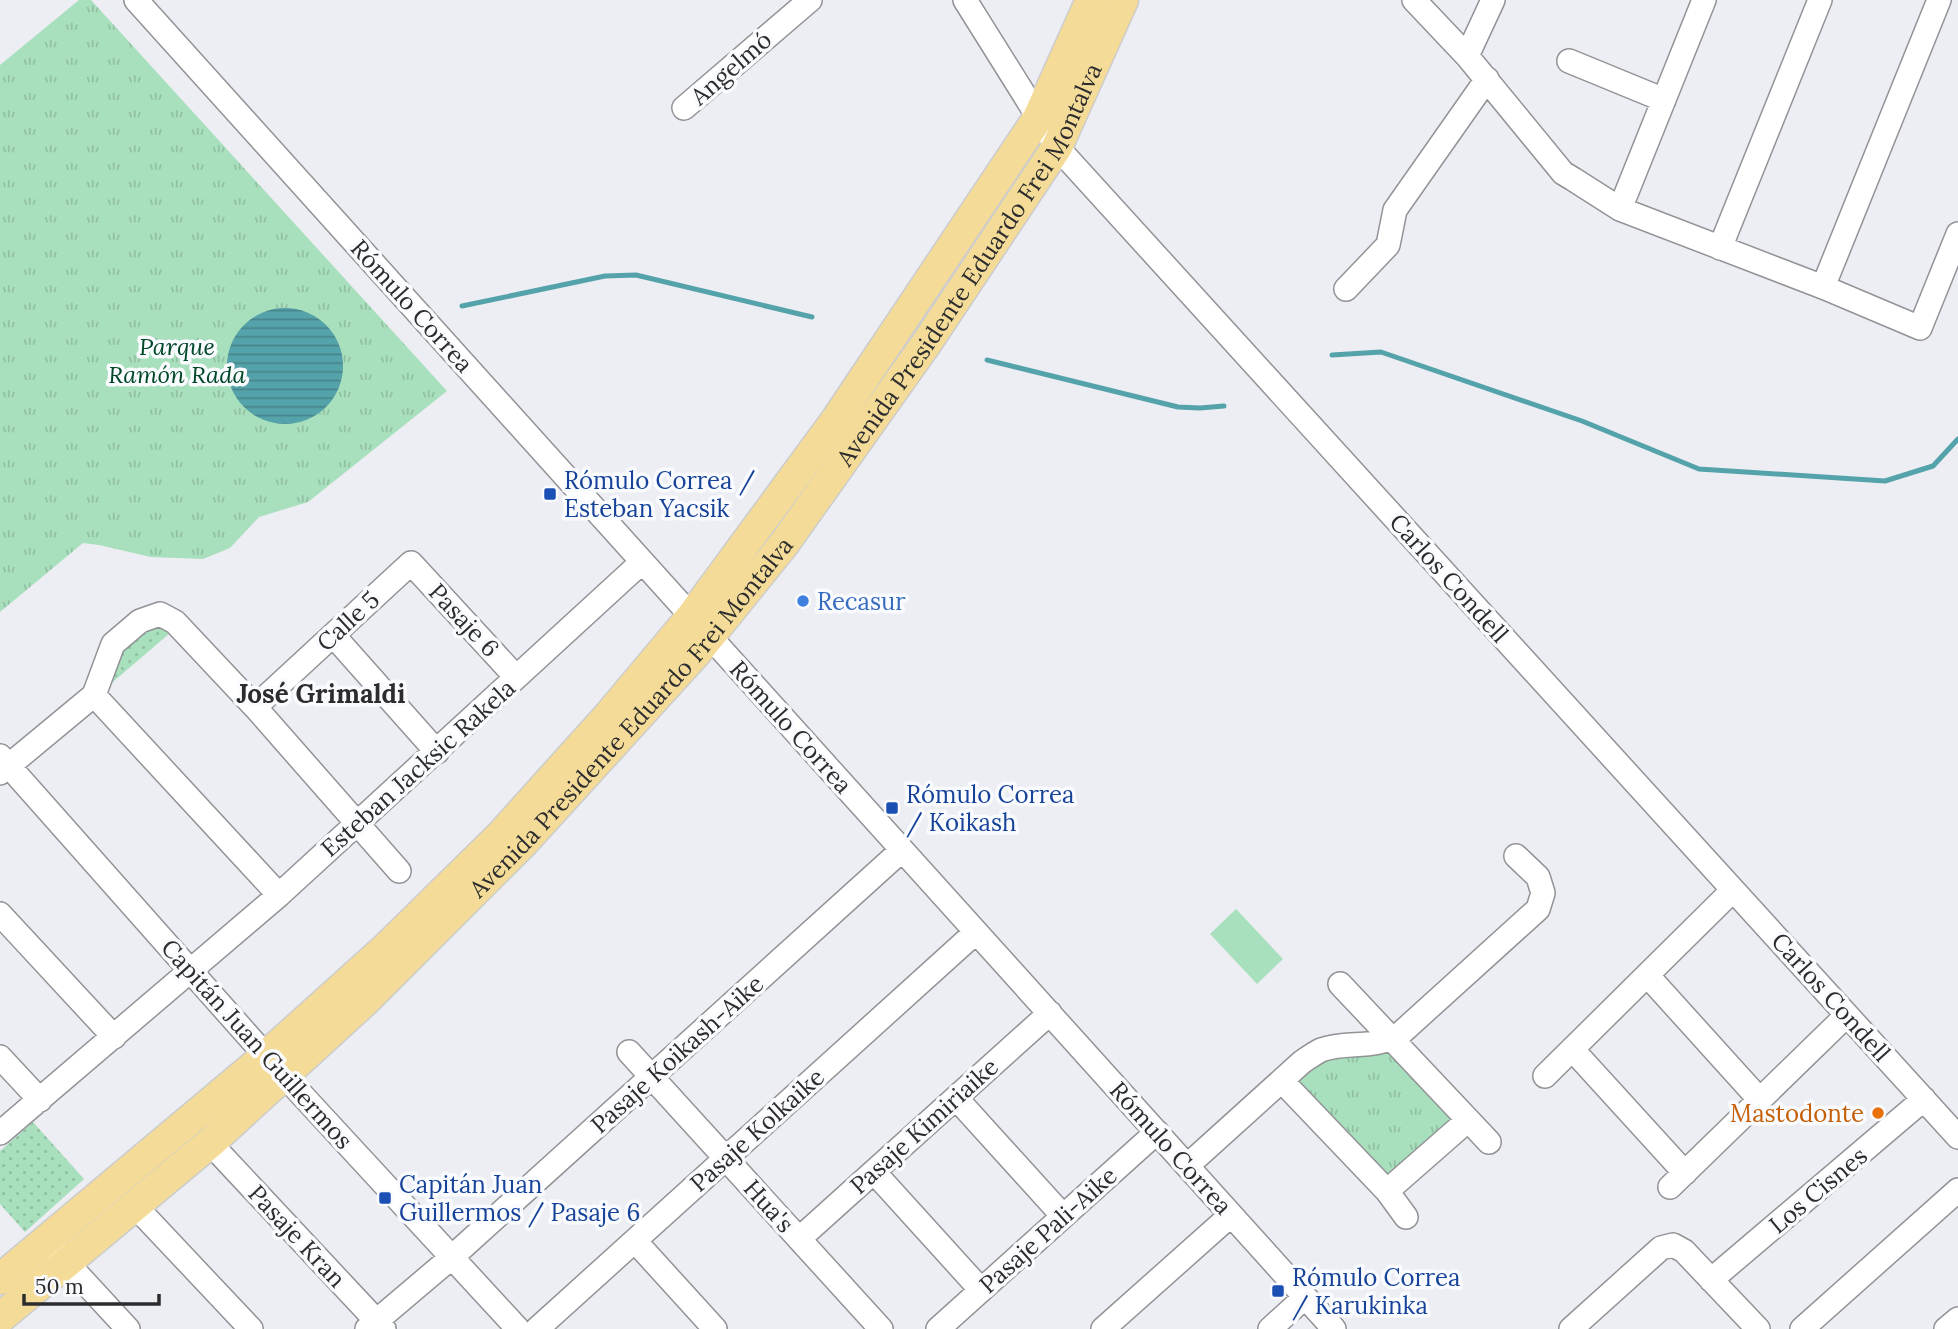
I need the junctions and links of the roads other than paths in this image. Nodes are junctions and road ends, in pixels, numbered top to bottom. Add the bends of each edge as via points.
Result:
1 (136, 0) edge
2 (810, 0) edge
3 (965, 0) edge
4 (1091, 0) edge
5 (1123, 0) edge
6 (1414, 0) edge
7 (1493, 0) edge
8 (1704, 0) edge
9 (1820, 0) edge
10 (1938, 0) edge
11 (1467, 56) junction
12 (1569, 61) dead end
13 (1487, 79) junction
14 (1664, 100) junction
15 (684, 108) dead end
16 (1038, 118) junction
17 (1057, 147) junction
18 (1620, 209) junction
19 (1958, 234) edge
20 (1720, 248) junction
21 (1823, 287) junction
22 (1346, 289) dead end
23 (642, 562) junction
24 (411, 563) joint
25 (701, 626) junction
26 (333, 635) junction
27 (516, 677) junction
28 (94, 695) junction
29 (255, 708) junction
30 (437, 752) junction
31 (3, 765) edge
32 (357, 823) junction
33 (902, 850) junction
34 (1516, 856) dead end
35 (399, 871) dead end
36 (1733, 890) junction
37 (279, 895) junction
38 (0, 914) edge
39 (976, 932) junction
40 (191, 972) junction
41 (1647, 975) junction
42 (1340, 984) dead end
43 (1049, 1013) junction
44 (1847, 1015) junction
45 (114, 1037) junction
46 (1391, 1039) junction
47 (1572, 1049) junction
48 (629, 1052) dead end
49 (0, 1056) edge
50 (276, 1067) junction
51 (1545, 1076) dead end
52 (651, 1077) junction
53 (1282, 1081) junction
54 (956, 1098) junction
55 (1924, 1099) junction
56 (40, 1100) junction
57 (1760, 1100) junction
58 (1468, 1120) junction
59 (1157, 1132) junction
60 (0, 1133) edge
61 (1958, 1137) edge
62 (1489, 1142) dead end
63 (211, 1143) junction
64 (726, 1158) junction
65 (1187, 1166) junction
66 (874, 1172) junction
67 (1958, 1190) edge
68 (1387, 1191) junction
69 (136, 1207) junction
70 (1231, 1215) junction
71 (1063, 1216) junction
72 (1406, 1217) dead end
73 (46, 1240) junction
74 (799, 1240) junction
75 (635, 1241) junction
76 (452, 1257) junction
77 (66, 1262) junction
78 (0, 1279) edge
79 (1711, 1280) junction
80 (981, 1290) junction
81 (1305, 1297) junction
82 (0, 1318) edge
83 (376, 1326) edge
84 (128, 1329) edge
85 (251, 1329) edge
86 (518, 1329) edge
87 (537, 1329) edge
88 (715, 1329) edge
89 (881, 1329) edge
90 (939, 1329) edge
91 (1103, 1329) edge
92 (1270, 1329) edge
93 (1334, 1329) edge
94 (1571, 1329) edge
95 (1758, 1329) edge
96 (1802, 1329) edge

1 - 23 street, Rómulo Correa
2 - 15 street, Angelmó
3 - 16 street, Carlos Condell
4 - 16 main road, Avenida Presidente Eduardo Frei Montalva
5 - 17 main road, Avenida Presidente Eduardo Frei Montalva
6 - 11 street
7 - 11 street
8 - 14 street
9 - 20 street
10 - 21 street
11 - 13 street
12 - 14 street
13 - 18 street via 1563,173
13 - 22 street via 1395,210 1388,244
14 - 18 street
16 - 17 street, Carlos Condell
16 - 25 main road, Avenida Presidente Eduardo Frei Montalva
17 - 25 main road, Avenida Presidente Eduardo Frei Montalva via 926,344 792,533
17 - 36 street, Carlos Condell
18 - 20 street
19 - 21 street via 1920,328
20 - 21 street
23 - 25 street, Rómulo Correa
23 - 27 street, Esteban Jacksic Rakela
24 - 26 street, Calle 5
24 - 27 street, Pasaje 6
25 - 33 street, Rómulo Correa
25 - 50 main road, Avenida Presidente Eduardo Frei Montalva via 609,715 501,835 386,948
26 - 29 street, Calle 5
26 - 30 street
27 - 30 street, Esteban Jacksic Rakela
28 - 29 street via 113,645 140,621 160,614 174,622
28 - 31 street
28 - 37 street
29 - 32 street
30 - 32 street, Esteban Jacksic Rakela
31 - 40 street, Capitán Juan Guillermos
32 - 35 street
32 - 37 street, Esteban Jacksic Rakela
33 - 39 street, Rómulo Correa
33 - 52 street, Pasaje Koikash-Aike
34 - 46 street via 1538,877 1543,893 1538,909
36 - 41 street
36 - 44 street, Carlos Condell
37 - 40 street, Esteban Jacksic Rakela
38 - 45 street
39 - 43 street, Rómulo Correa
39 - 64 street, Pasaje Kolkaike
40 - 45 street, Esteban Jacksic Rakela
40 - 50 street, Capitán Juan Guillermos
41 - 47 street
41 - 57 street
42 - 46 street
43 - 54 street, Pasaje Kimiriaike
43 - 59 street, Rómulo Correa
44 - 55 street, Carlos Condell
44 - 57 street
45 - 56 street, Esteban Jacksic Rakela
46 - 53 street via 1321,1051
46 - 58 street
47 - 51 street
47 - 57 street via 1678,1180
48 - 52 street, Hua's
49 - 56 street
50 - 63 main road, Avenida Presidente Eduardo Frei Montalva
50 - 73 main road, Avenida Presidente Eduardo Frei Montalva
50 - 76 street, Capitán Juan Guillermos
52 - 64 street, Hua's
52 - 76 street, Pasaje Koikash-Aike
53 - 65 street
53 - 68 street
54 - 66 street, Pasaje Kimiriaike
54 - 71 street
55 - 61 street, Carlos Condell
55 - 79 street, Los Cisnes
56 - 60 street, Esteban Jacksic Rakela
58 - 62 street
58 - 68 street
59 - 65 street, Rómulo Correa
59 - 71 street, Pasaje Pali-Aike
63 - 69 main road, Avenida Presidente Eduardo Frei Montalva
63 - 83 street, Pasaje Kran
64 - 74 street, Hua's
64 - 75 street, Pasaje Kolkaike
65 - 70 street, Rómulo Correa
66 - 74 street, Pasaje Kimiriaike
66 - 80 street
67 - 96 street
68 - 72 street
69 - 77 main road, Avenida Presidente Eduardo Frei Montalva
69 - 85 street
70 - 81 street, Rómulo Correa
70 - 91 street
71 - 80 street, Pasaje Pali-Aike
73 - 77 street
73 - 78 main road, Avenida Presidente Eduardo Frei Montalva
74 - 89 street, Hua's
75 - 87 street, Pasaje Kolkaike
75 - 88 street
76 - 83 street, Pasaje Koikash-Aike
76 - 86 street, Capitán Juan Guillermos
77 - 82 main road, Avenida Presidente Eduardo Frei Montalva
77 - 84 street
79 - 94 street via 1684,1251 1673,1245 1661,1248
79 - 95 street
80 - 90 street, Pasaje Pali-Aike
81 - 92 street
81 - 93 street, Rómulo Correa

